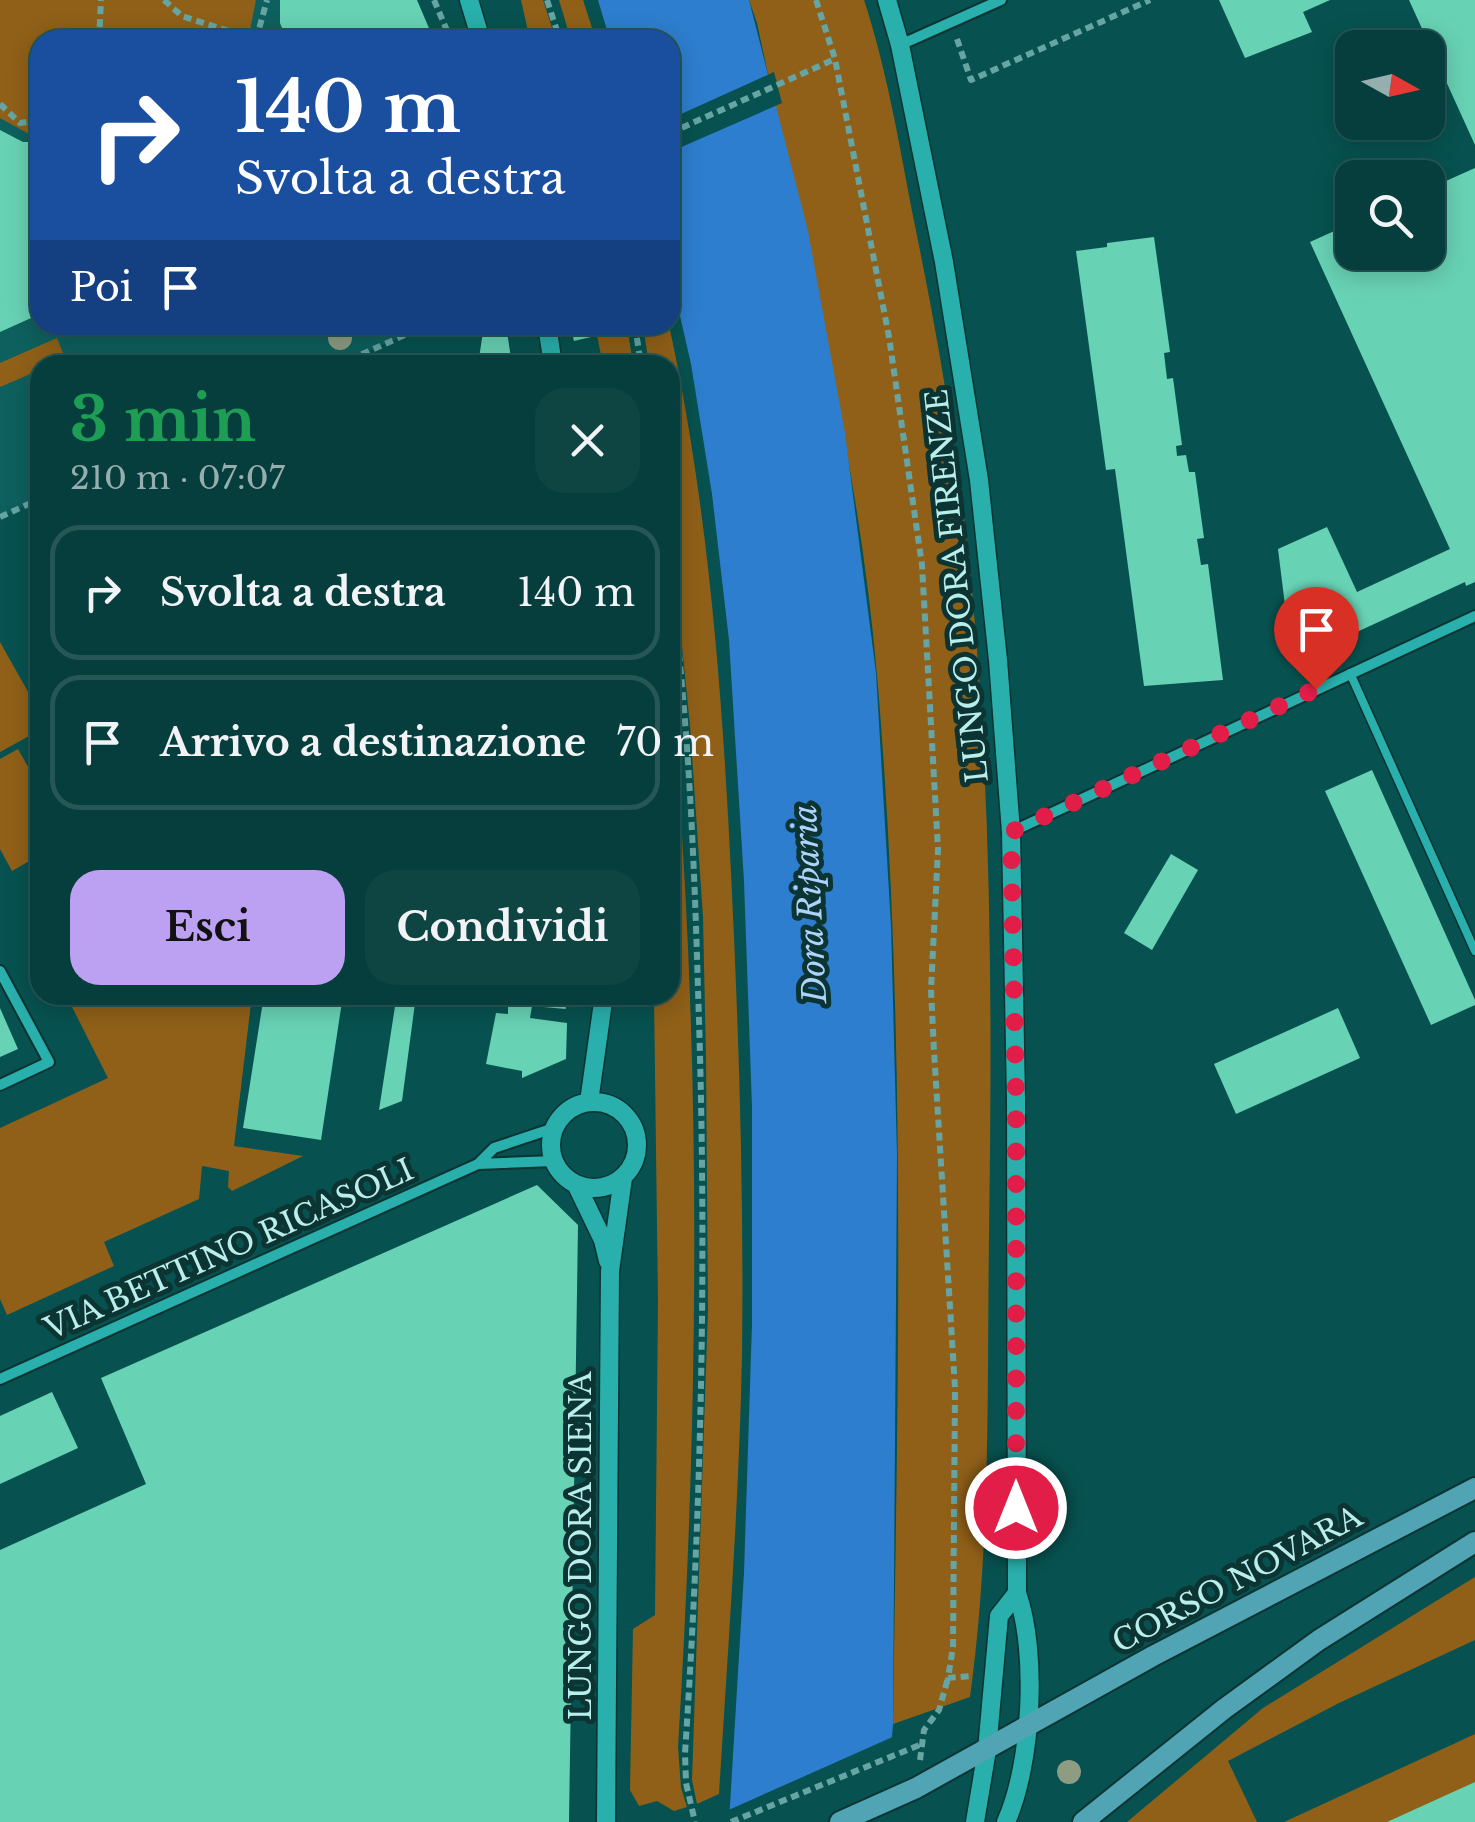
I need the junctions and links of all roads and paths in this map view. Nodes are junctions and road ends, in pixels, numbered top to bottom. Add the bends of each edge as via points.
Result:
1 (101, 0) edge
2 (164, 0) edge
3 (267, 0) edge
4 (434, 0) edge
5 (469, 0) edge
6 (547, 0) edge
7 (816, 0) edge
8 (887, 0) edge
9 (1001, 0) edge
10 (1150, 0) edge
11 (100, 30) edge
12 (225, 30) edge
13 (259, 30) edge
14 (446, 30) edge
15 (478, 30) edge
16 (557, 30) edge
17 (900, 45) junction
18 (835, 59) junction
19 (970, 80) dead end
20 (0, 104) edge
21 (30, 122) edge
22 (680, 129) edge
23 (405, 335) edge
24 (360, 355) edge
25 (30, 504) edge
26 (0, 517) edge
27 (1475, 616) edge
28 (1350, 673) junction
29 (680, 702) edge
30 (1011, 832) junction
31 (1475, 951) edge
32 (0, 971) edge
33 (603, 1005) edge
34 (0, 1085) edge
35 (588, 1102) junction
36 (554, 1128) junction
37 (554, 1161) junction
38 (478, 1164) junction
39 (623, 1178) junction
40 (577, 1186) junction
41 (610, 1271) junction
42 (0, 1379) edge
43 (1475, 1488) edge
44 (1475, 1542) edge
45 (1016, 1594) junction
46 (994, 1674) junction
47 (948, 1678) junction
48 (1029, 1728) junction
49 (922, 1744) junction
50 (987, 1750) junction
51 (909, 1791) junction
52 (606, 1822) edge
53 (694, 1822) edge
54 (731, 1822) edge
55 (840, 1822) edge
56 (975, 1822) edge
57 (1006, 1822) edge
58 (1083, 1822) edge

1 - 11 path
2 - 12 path via 182,16
3 - 13 path
4 - 14 path
5 - 15 street
6 - 16 path
7 - 18 path
8 - 17 street, LUNGO DORA FIRENZE
9 - 17 street
10 - 19 path
17 - 30 street, LUNGO DORA FIRENZE via 979,480
18 - 22 path
18 - 47 path via 889,337 922,565 938,850 934,1051 954,1388
20 - 21 path via 20,123
23 - 24 path
25 - 26 path
27 - 28 street
28 - 30 street
28 - 31 lane
29 - 53 path via 695,891 703,1186 685,1753
30 - 45 street, LUNGO DORA FIRENZE
32 - 34 street via 49,1062
33 - 35 street
35 - 36 street via 571,1108
35 - 39 street via 612,1105 634,1126 637,1155
36 - 37 street
36 - 38 street, VIA BETTINO RICASOLI via 494,1148
37 - 38 street, VIA BETTINO RICASOLI
37 - 40 street
38 - 42 street, VIA BETTINO RICASOLI
39 - 40 street via 593,1190
39 - 41 street, LUNGO DORA SIENA
40 - 41 street, LUNGO DORA SIENA
41 - 52 street, LUNGO DORA SIENA
43 - 48 main road, CORSO NOVARA
44 - 58 main road via 1319,1640
45 - 46 street, LUNGO DORA FIRENZE via 999,1616
45 - 48 street, LUNGO DORA FIRENZE via 1025,1616
46 - 47 path
46 - 50 street, LUNGO DORA FIRENZE
47 - 49 path
48 - 50 main road, CORSO NOVARA
48 - 57 street, LUNGO DORA FIRENZE
49 - 51 path
49 - 54 path
50 - 51 main road, CORSO NOVARA
50 - 56 street, LUNGO DORA FIRENZE
51 - 55 main road, CORSO NOVARA

